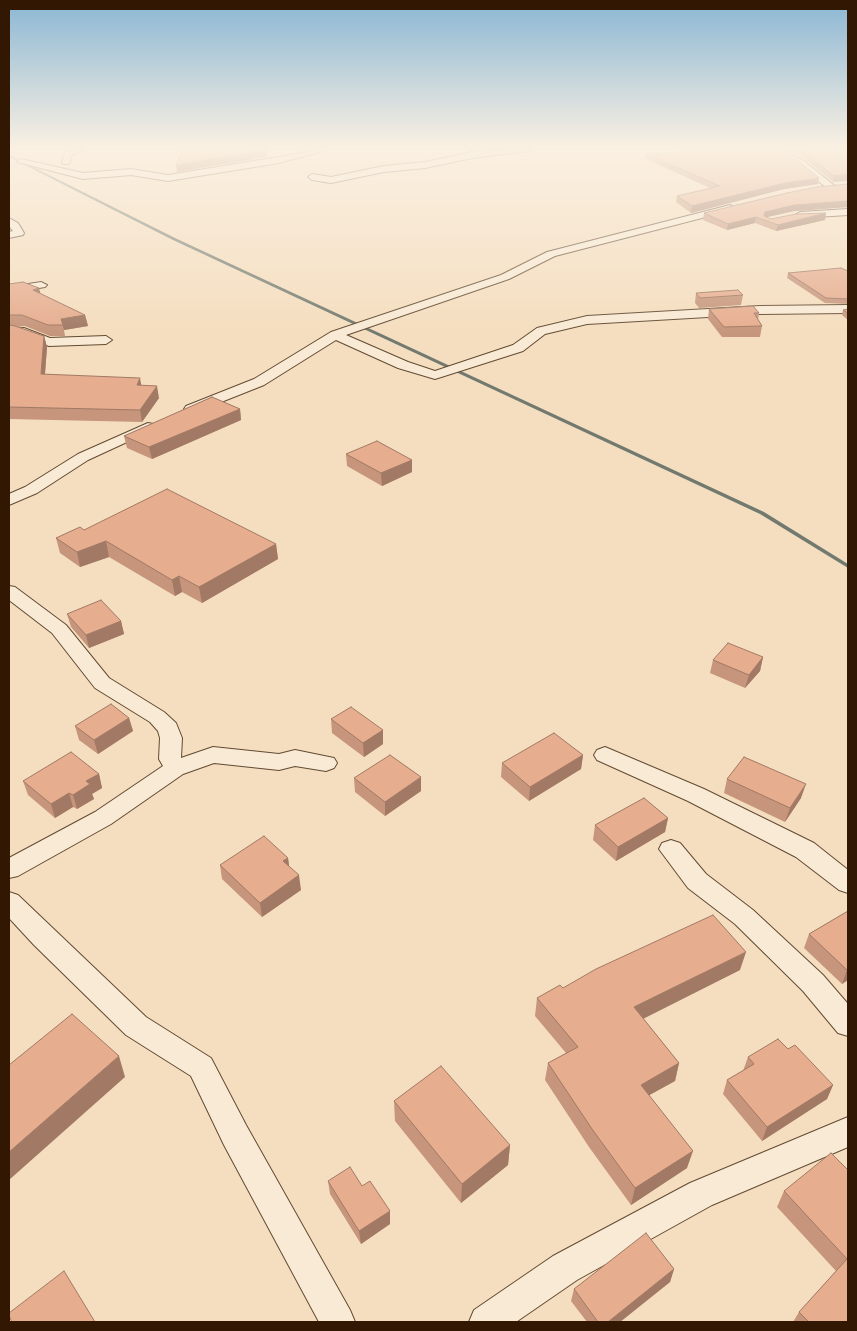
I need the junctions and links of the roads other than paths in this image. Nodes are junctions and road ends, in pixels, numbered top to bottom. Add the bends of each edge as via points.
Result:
1 (719, 211) edge
2 (848, 212) edge
3 (786, 217) edge
4 (9, 221) edge
5 (9, 235) edge
6 (41, 285) dead end
7 (9, 290) edge
8 (848, 309) edge
9 (9, 331) edge
10 (335, 335) junction
11 (106, 340) dead end
12 (181, 414) edge
13 (164, 421) edge
14 (9, 500) edge
15 (9, 591) edge
16 (605, 755) dead end
17 (326, 763) dead end
18 (175, 768) junction
19 (671, 849) dead end
20 (9, 869) edge
21 (848, 883) edge
22 (9, 902) edge
23 (848, 1024) edge
24 (848, 1132) edge
25 (338, 1322) edge
26 (486, 1322) edge

1 - 10 street via 551,254 505,277
2 - 3 street
4 - 5 street via 20,234
6 - 7 street
8 - 10 street via 760,310 587,320 541,331 518,348 434,376
9 - 11 street via 20,331 49,342
10 - 12 street via 260,382
13 - 14 street via 120,438
15 - 18 street via 59,628 102,683 157,717 168,728 170,759
16 - 21 street via 696,794 805,850
17 - 18 street via 295,758 279,762 213,755
18 - 20 street via 103,818
19 - 23 street via 697,881 744,917 813,983
22 - 25 street via 136,1026 201,1067
24 - 26 street via 701,1194 565,1268

